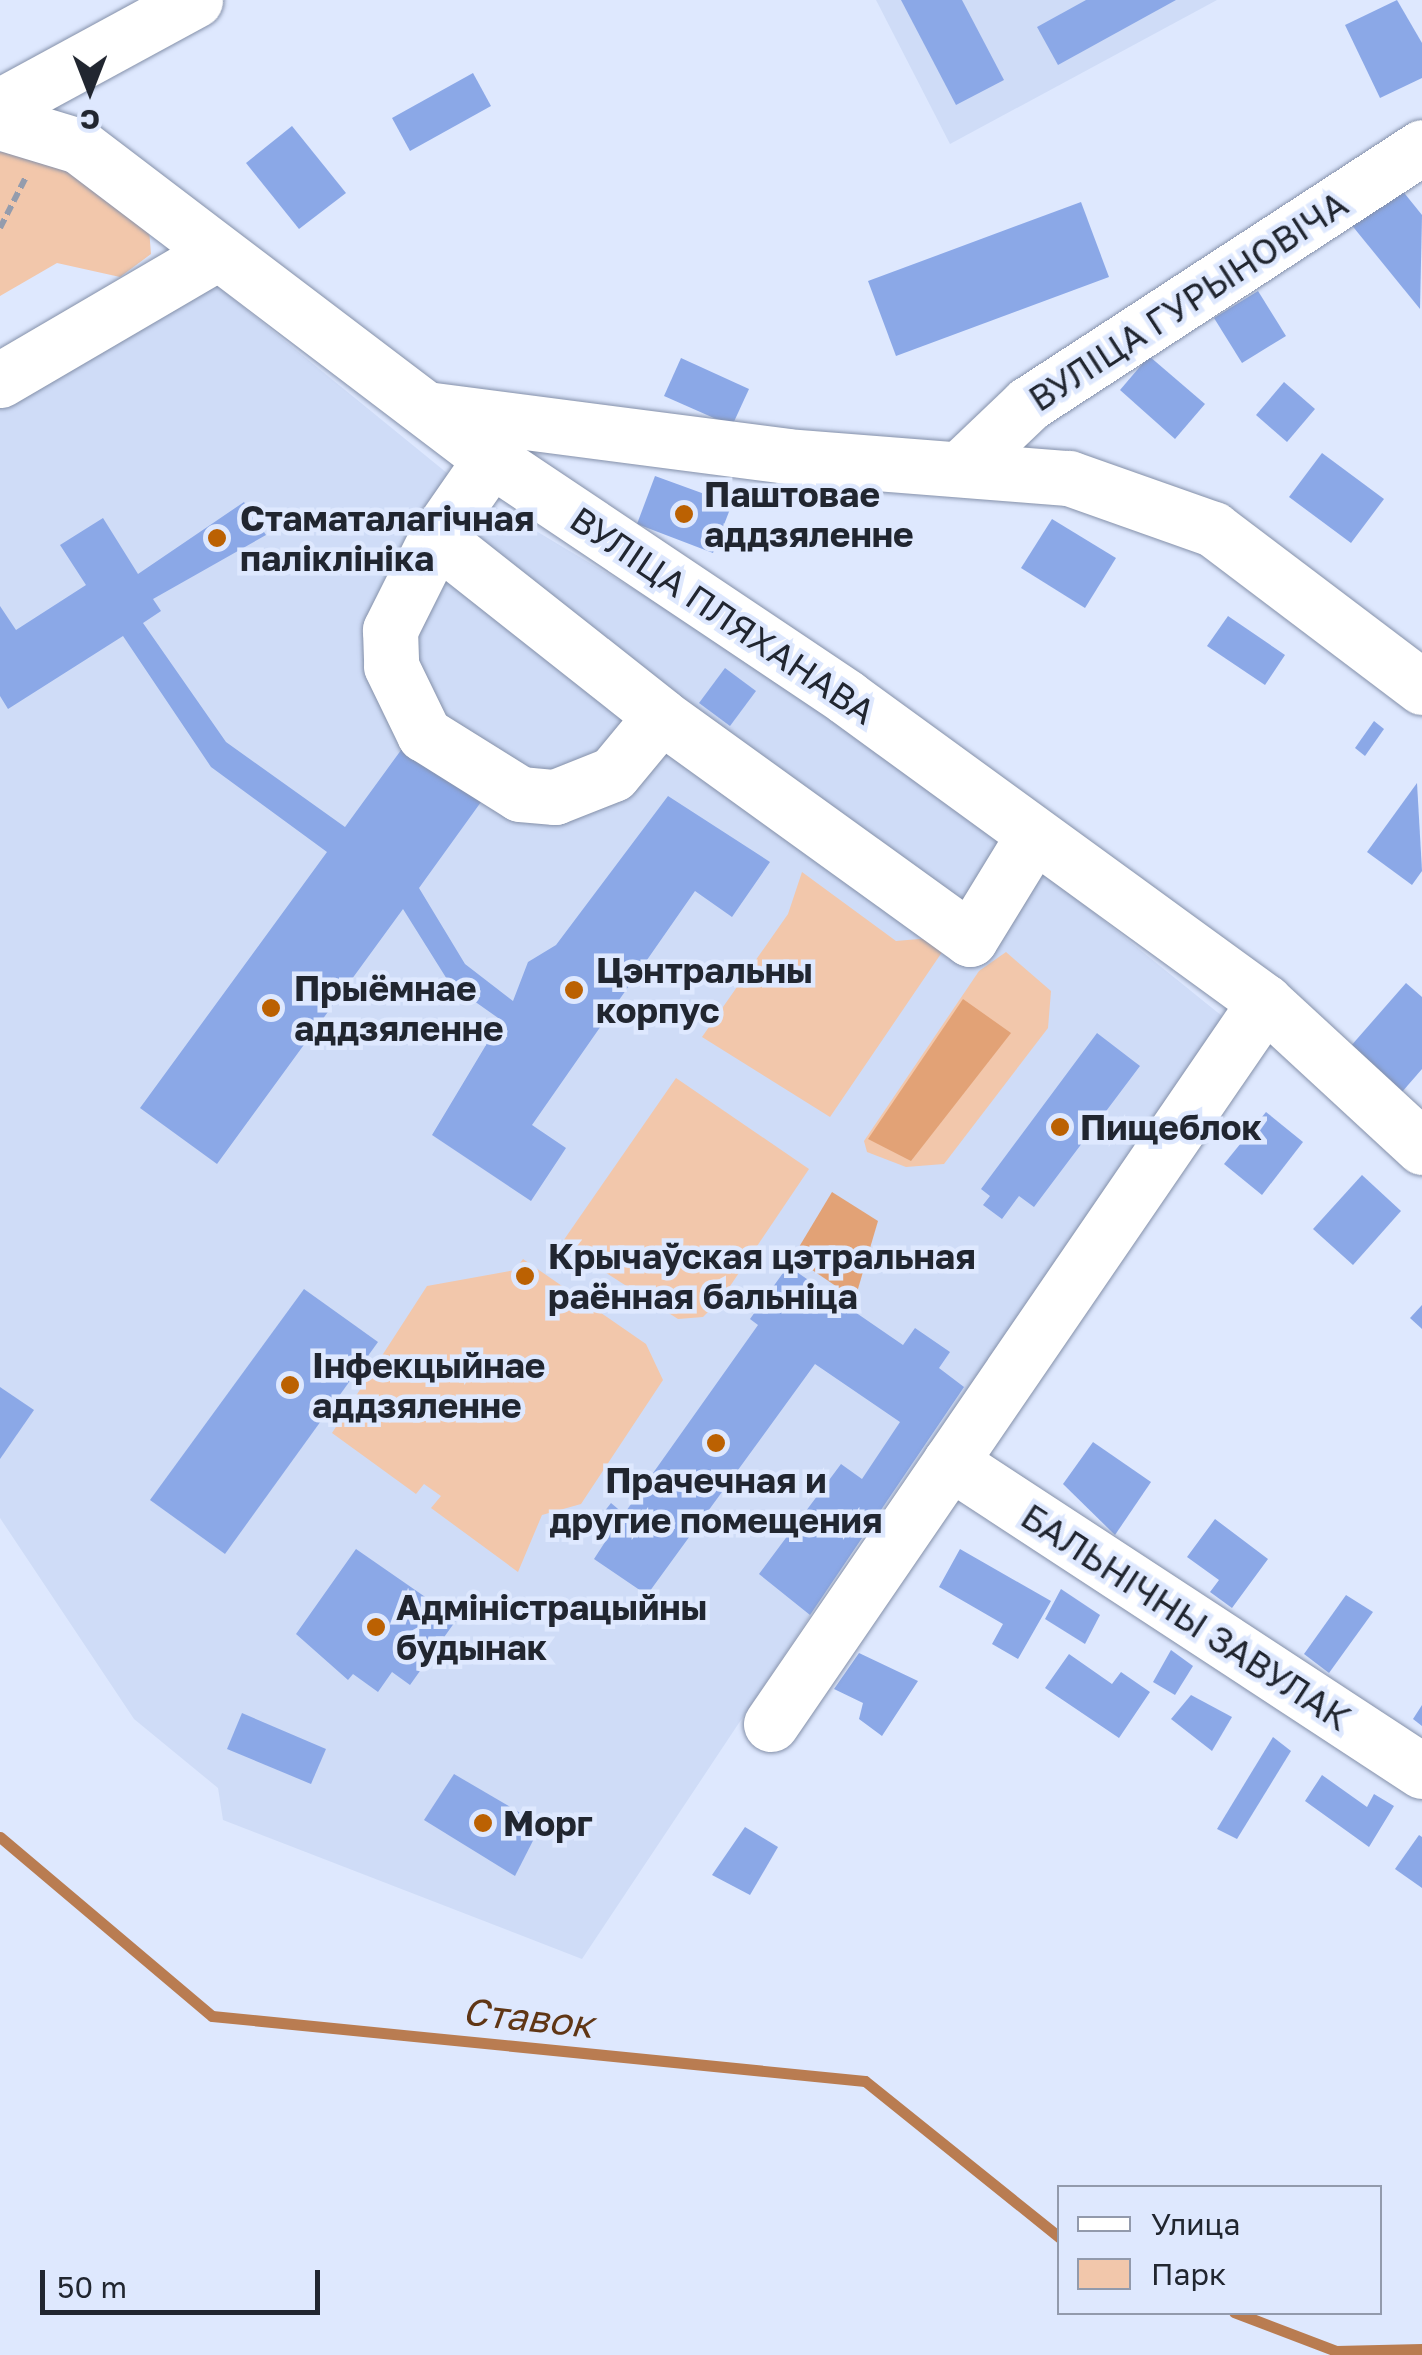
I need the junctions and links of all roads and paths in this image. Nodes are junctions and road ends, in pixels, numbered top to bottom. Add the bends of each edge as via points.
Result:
1 (195, 0) edge
2 (138, 13) edge
3 (0, 106) edge
4 (0, 122) edge
5 (1422, 146) edge
6 (217, 253) junction
7 (0, 380) edge
8 (423, 409) junction
9 (491, 459) junction
10 (963, 466) junction
11 (436, 538) junction
12 (1422, 688) edge
13 (661, 716) junction
14 (1022, 854) dead end
15 (1264, 1002) junction
16 (1422, 1146) edge
17 (950, 1462) junction
18 (771, 1724) dead end
19 (1422, 1772) edge

1 - 2 street
2 - 3 street
4 - 6 street, ВУЛІЦА ПЛЯХАНАВА via 79,146
5 - 10 street, ВУЛІЦА ГУРЫНОВІЧА via 1028,404
6 - 7 street
6 - 8 street, ВУЛІЦА ПЛЯХАНАВА
8 - 9 street, ВУЛІЦА ПЛЯХАНАВА
8 - 10 street via 787,456
9 - 11 street
9 - 15 street, ВУЛІЦА ПЛЯХАНАВА via 846,697
10 - 12 street via 1069,478 1213,530
11 - 13 street
11 - 13 street via 390,630 391,666 424,734 520,794 555,797 613,774
13 - 14 street via 970,939
15 - 16 street, ВУЛІЦА ПЛЯХАНАВА
15 - 17 street
17 - 18 street
17 - 19 street, БАЛЬНІЧНЫ ЗАВУЛАК

